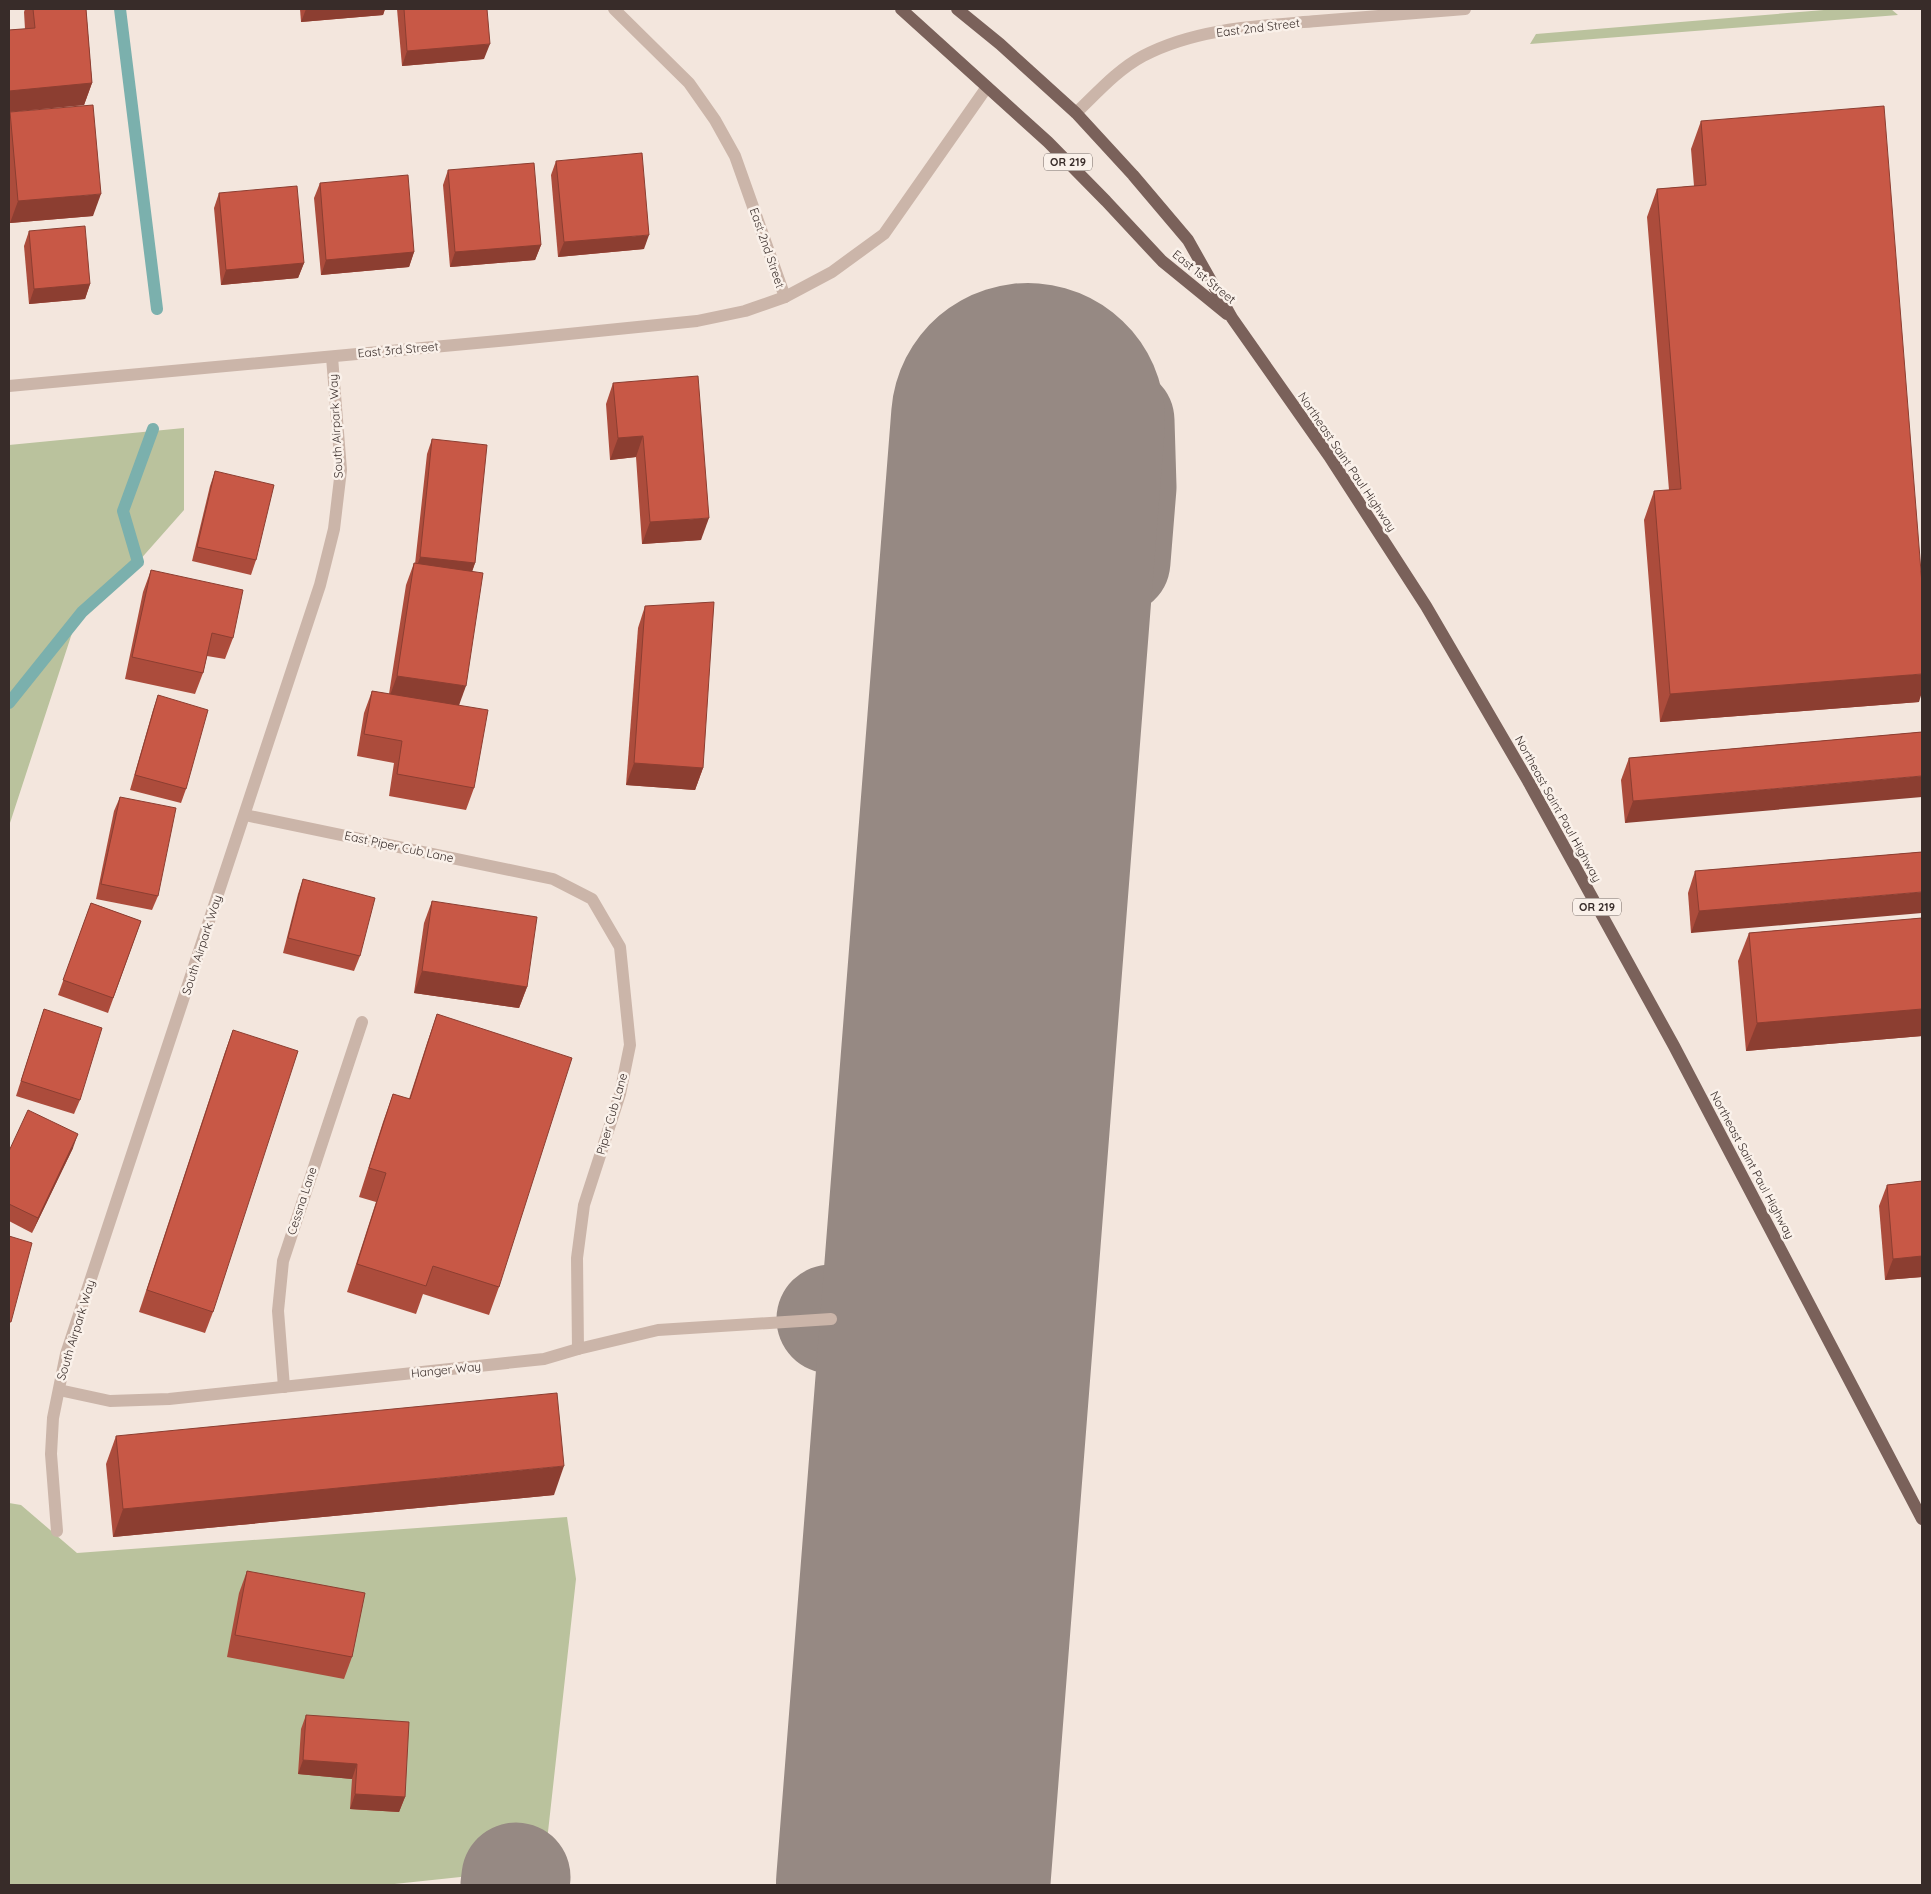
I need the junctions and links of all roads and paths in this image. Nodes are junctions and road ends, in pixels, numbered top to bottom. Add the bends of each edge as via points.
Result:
1 (614, 9) edge
2 (901, 9) edge
3 (957, 9) edge
4 (1465, 9) edge
5 (987, 87) junction
6 (1076, 113) junction
7 (784, 297) junction
8 (1232, 318) junction
9 (332, 357) junction
10 (9, 386) edge
11 (244, 815) junction
12 (553, 879) joint
13 (362, 1022) dead end
14 (831, 1318) dead end
15 (578, 1349) junction
16 (284, 1387) junction
17 (59, 1390) junction
18 (1922, 1520) edge
19 (58, 1530) dead end

1 - 7 street, East 2nd Street via 689,83 715,120 735,156
2 - 5 main road, East 1st Street / OR 219
3 - 6 main road, East 1st Street / OR 219
4 - 6 street, East 2nd Street via 1252,27 1185,40 1142,57 1111,79
5 - 7 street, East 2nd Street via 884,234 832,272
5 - 8 main road, East 1st Street / OR 219 via 1048,142 1162,261
6 - 8 main road, East 1st Street / OR 219 via 1188,240
7 - 9 street, East 3rd Street via 745,311 697,321
8 - 18 main road, Northeast Saint Paul Highway / OR 219 via 1329,456 1426,606 1528,781 1678,1055
9 - 10 street, East 3rd Street
9 - 11 street, South Airpark Way via 341,470 334,529 320,585
11 - 12 street, East Piper Cub Lane
11 - 17 street, South Airpark Way via 66,1354
12 - 15 street, Piper Cub Lane via 592,899 620,947 630,1045 620,1094 584,1205 577,1258
13 - 16 street, Cessna Lane via 283,1261 278,1311
14 - 15 street, Hanger Way via 658,1330
15 - 16 street, Hanger Way via 544,1359
16 - 17 street, Hanger Way via 169,1399 110,1400
17 - 19 street, South Airpark Way via 51,1454

